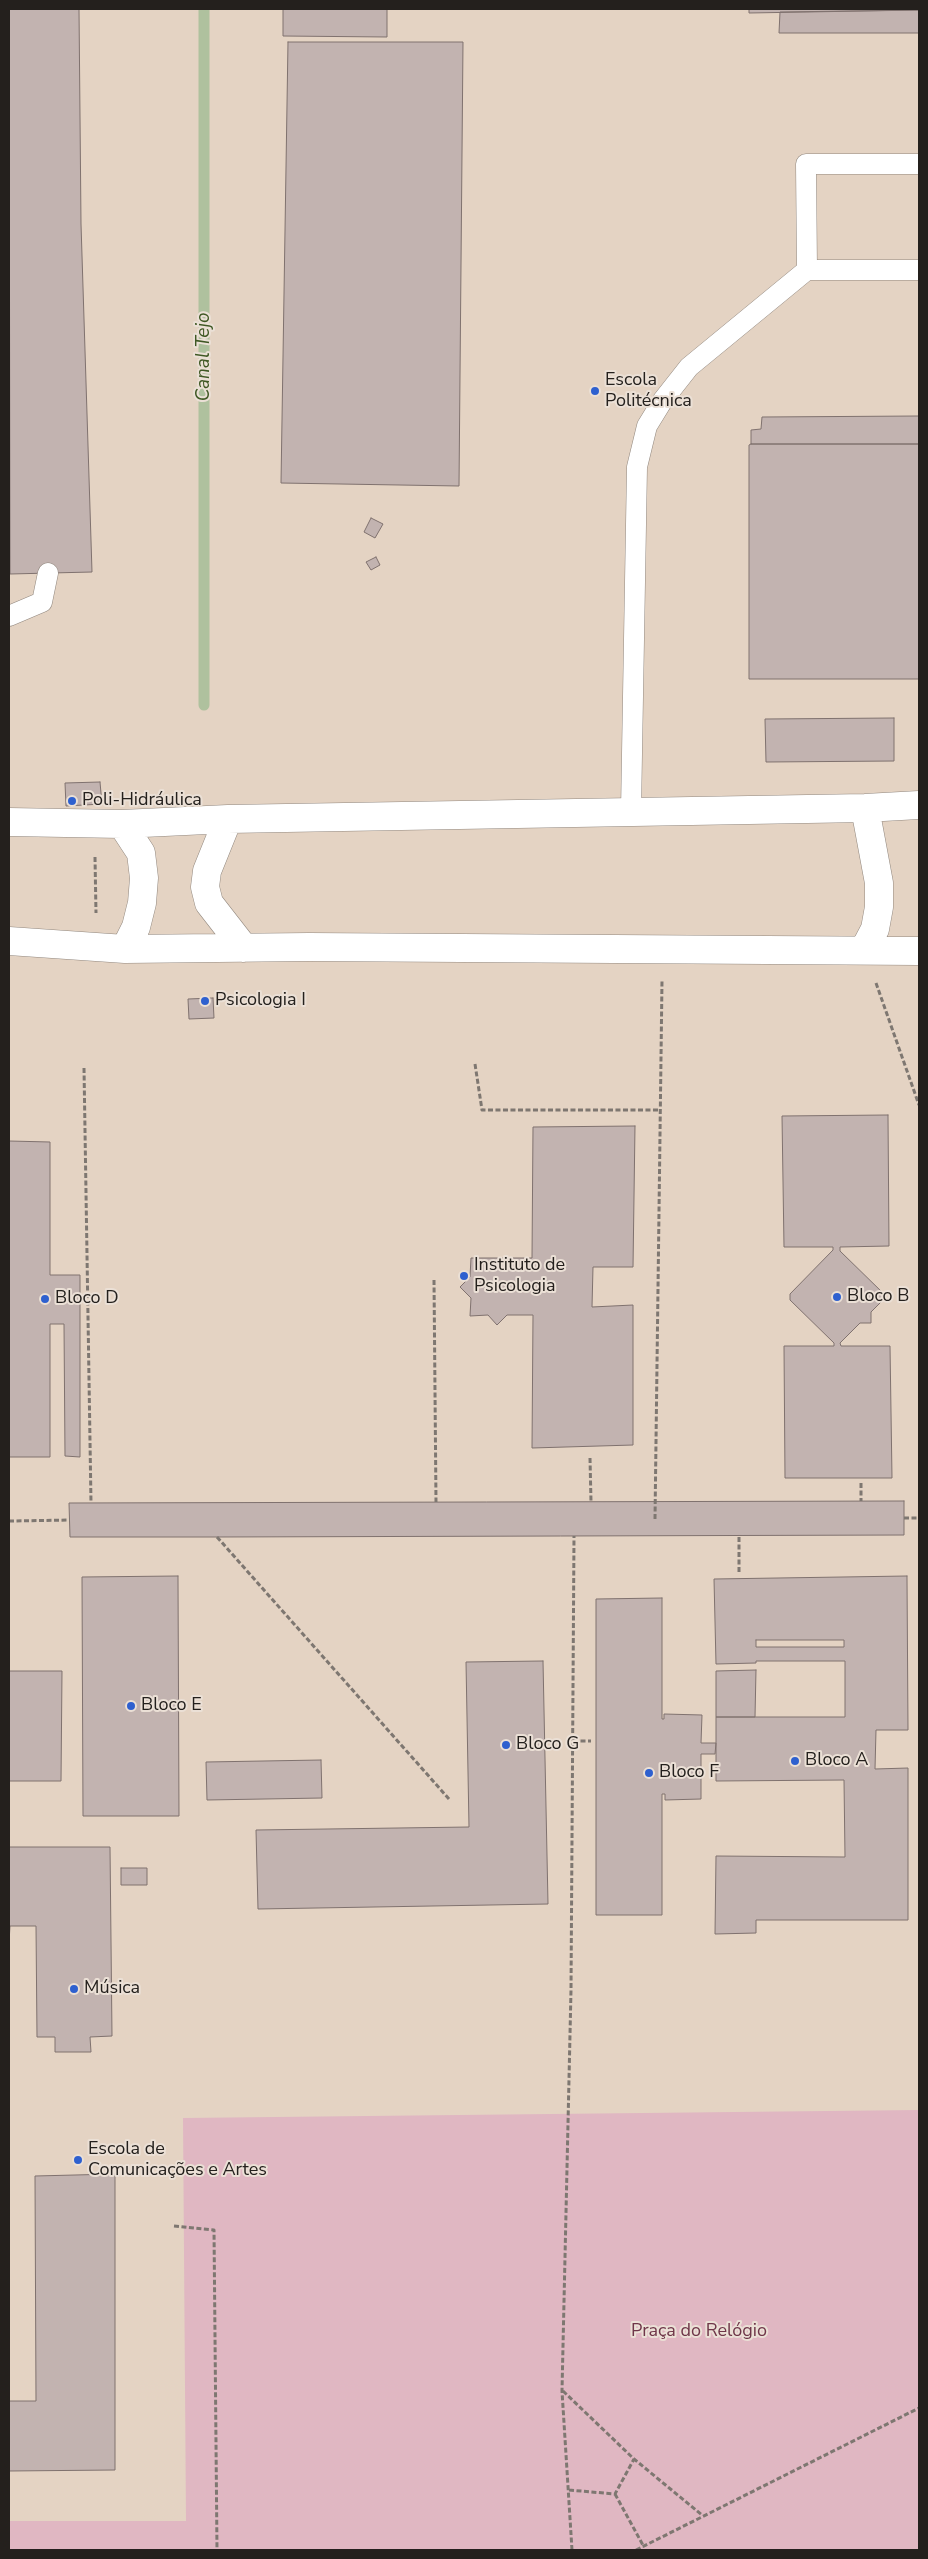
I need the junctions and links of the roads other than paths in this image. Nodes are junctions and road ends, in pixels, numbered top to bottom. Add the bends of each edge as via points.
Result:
1 (919, 164) edge
2 (807, 270) junction
3 (919, 270) edge
4 (48, 573) dead end
5 (9, 616) edge
6 (919, 805) edge
7 (865, 808) junction
8 (631, 811) junction
9 (228, 819) junction
10 (9, 822) edge
11 (122, 824) junction
12 (9, 942) edge
13 (244, 948) junction
14 (125, 950) junction
15 (864, 950) junction
16 (919, 951) edge

1 - 2 lane via 806,164
2 - 3 lane
2 - 8 lane via 689,367 647,426 637,467
4 - 5 lane via 42,602
6 - 7 street
7 - 8 street
7 - 15 street via 879,883 880,907 875,929
8 - 9 street
9 - 11 street
9 - 13 street via 207,870 205,887 209,903
10 - 11 street
11 - 14 street via 141,853 144,878 136,927
12 - 14 street
13 - 14 street
13 - 15 street
15 - 16 street

